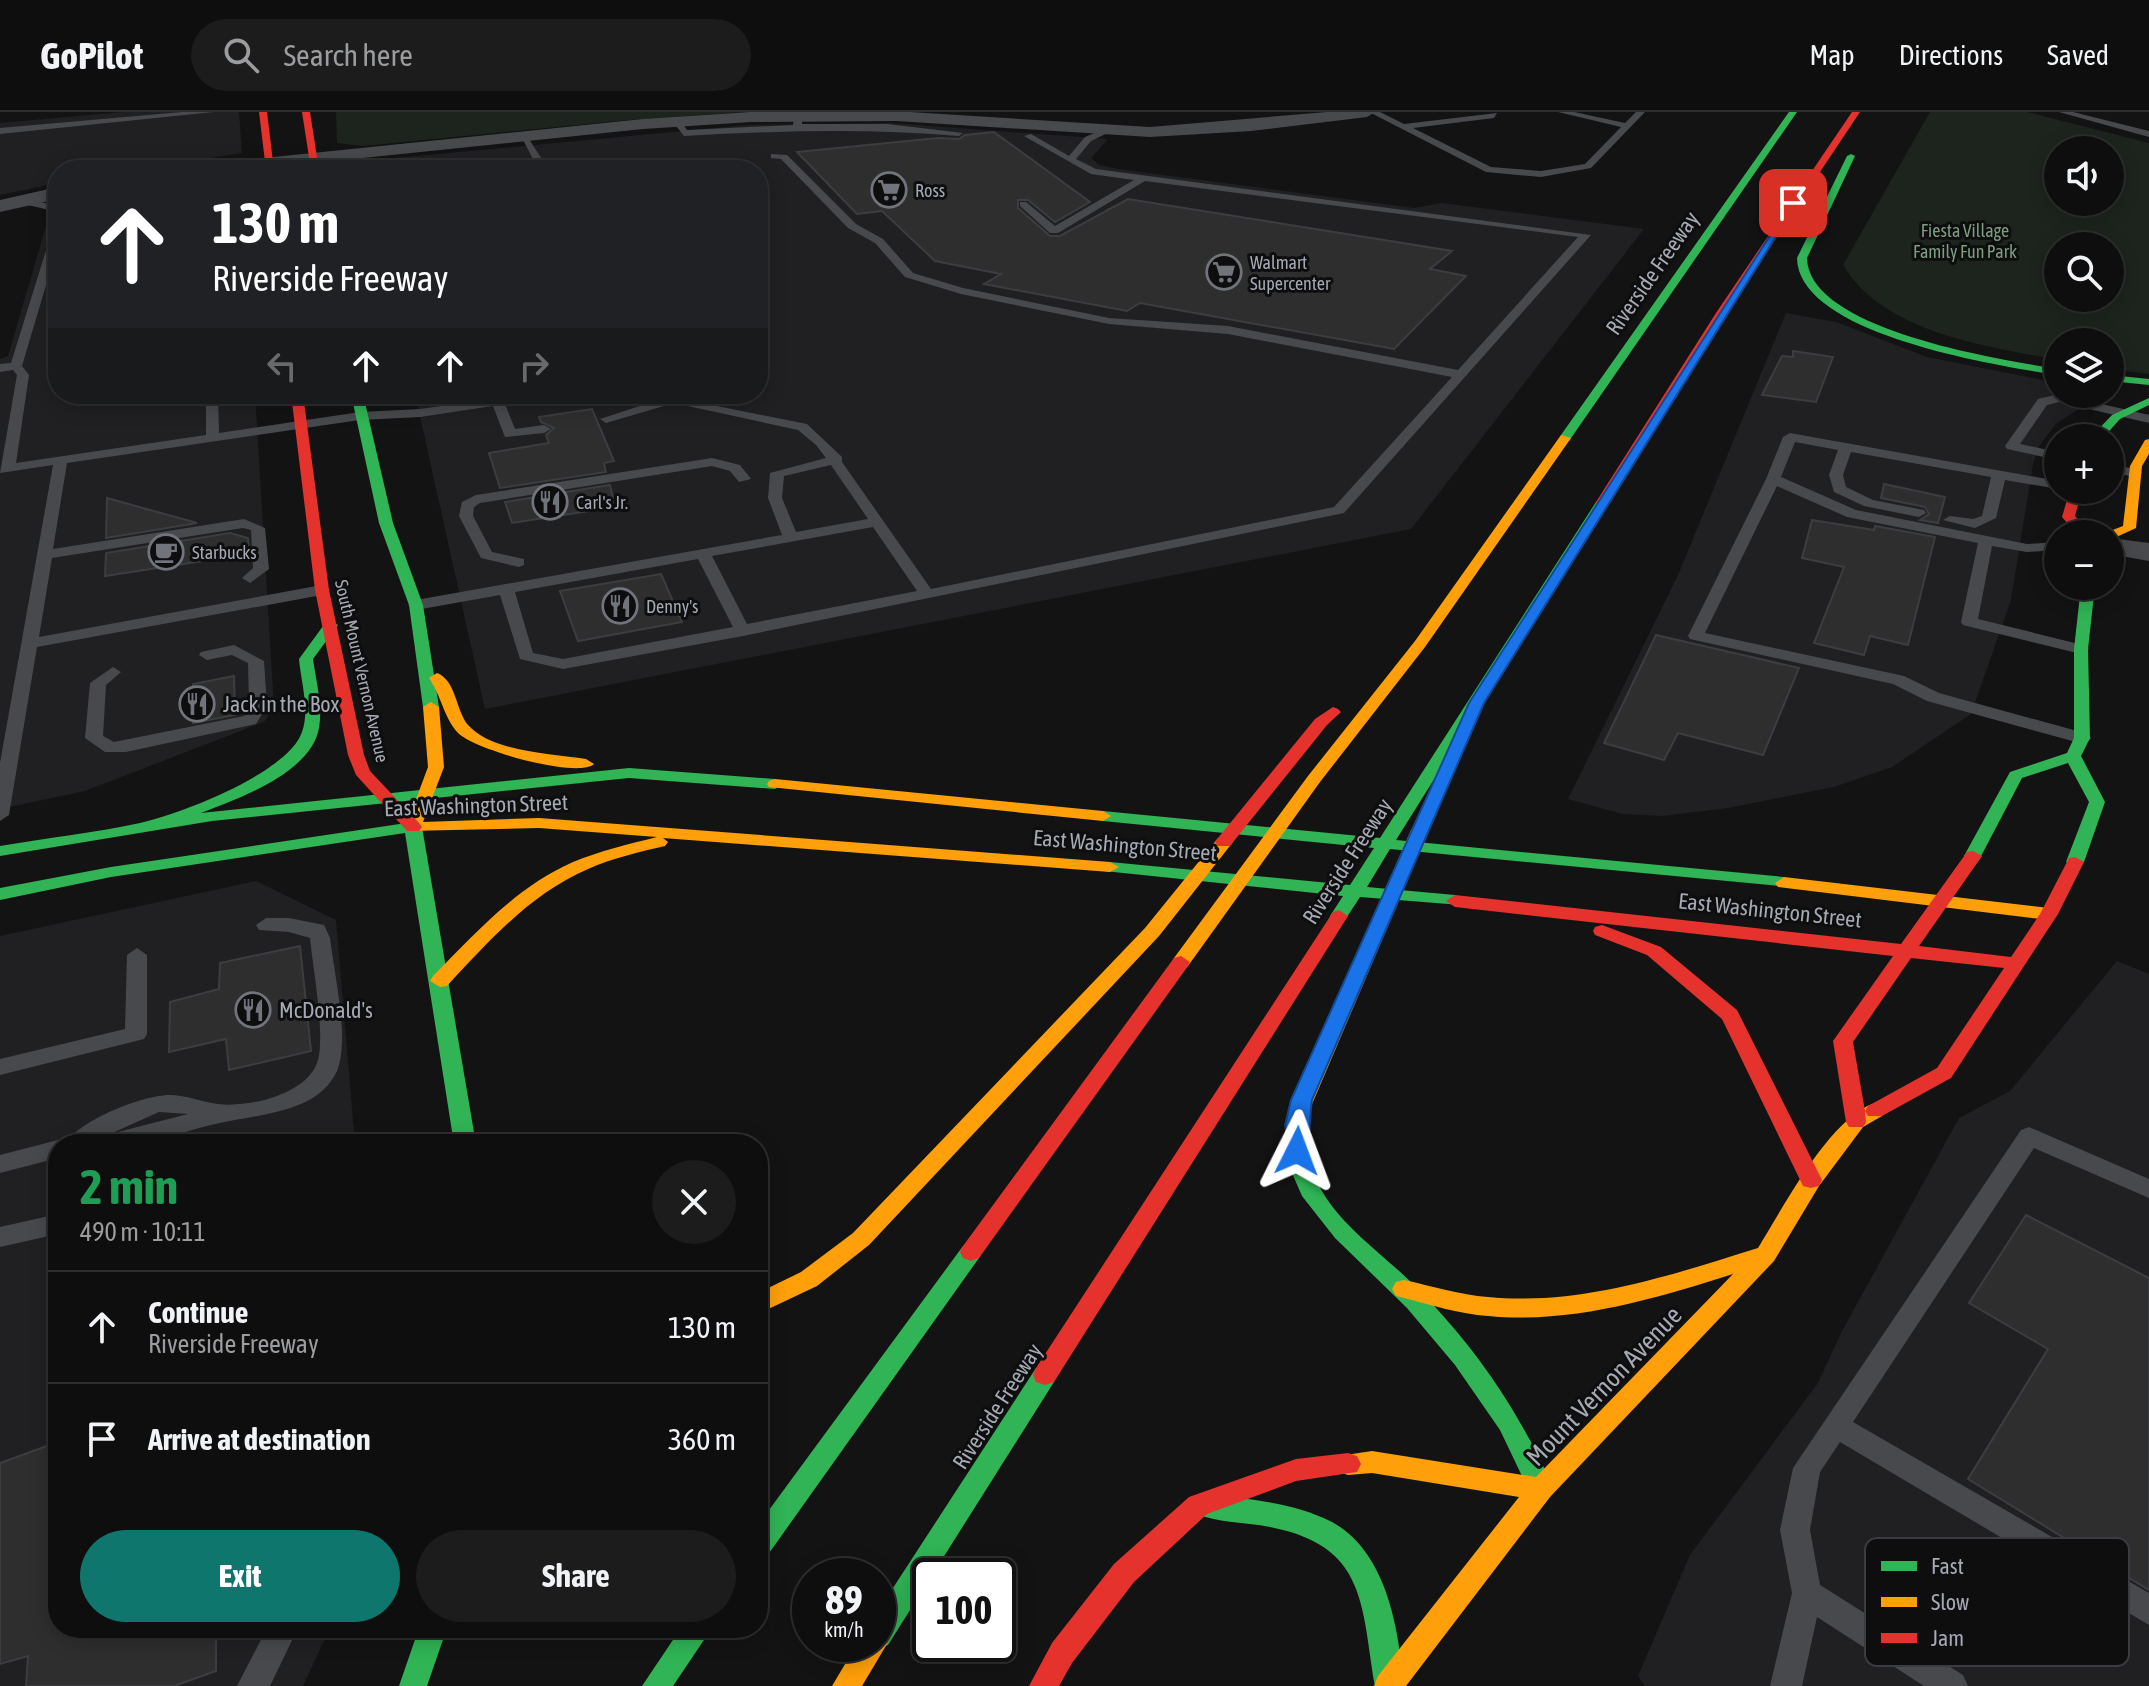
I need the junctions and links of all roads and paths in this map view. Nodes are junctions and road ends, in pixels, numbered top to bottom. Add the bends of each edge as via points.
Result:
1 (210, 112) edge
2 (263, 112) edge
3 (306, 112) edge
4 (1367, 112) edge
5 (1373, 112) edge
6 (1562, 112) edge
7 (1641, 112) edge
8 (1793, 112) edge
9 (1856, 112) edge
10 (2063, 112) edge
11 (1494, 115) dead end
12 (798, 121) junction
13 (1628, 126) junction
14 (1403, 127) junction
15 (0, 131) edge
16 (959, 133) dead end
17 (1087, 134) junction
18 (1842, 134) junction
19 (2149, 134) edge
20 (525, 136) junction
21 (1028, 136) dead end
22 (774, 156) dead end
23 (269, 160) edge
24 (313, 160) edge
25 (344, 160) edge
26 (538, 160) edge
27 (1070, 160) junction
28 (1142, 179) junction
29 (48, 195) edge
30 (22, 201) junction
31 (1023, 204) dead end
32 (0, 206) edge
33 (48, 207) edge
34 (48, 261) edge
35 (16, 366) junction
36 (0, 368) edge
37 (2044, 369) edge
38 (1462, 375) junction
39 (2124, 379) edge
40 (2149, 382) edge
41 (2149, 401) edge
42 (212, 404) edge
43 (298, 404) edge
44 (358, 404) edge
45 (397, 404) edge
46 (478, 404) edge
47 (499, 404) edge
48 (650, 404) edge
49 (688, 404) edge
50 (2125, 412) junction
51 (360, 416) junction
52 (606, 419) dead end
53 (2149, 419) edge
54 (2112, 424) edge
55 (301, 425) junction
56 (544, 429) dead end
57 (213, 438) junction
58 (2149, 443) edge
59 (1846, 447) junction
60 (2044, 453) edge
61 (61, 460) junction
62 (837, 460) junction
63 (4, 468) edge
64 (2124, 471) edge
65 (2135, 473) junction
66 (1999, 474) junction
67 (744, 479) dead end
68 (1773, 479) junction
69 (2044, 482) edge
70 (878, 522) junction
71 (2124, 530) edge
72 (790, 537) junction
73 (1986, 540) junction
74 (2044, 547) edge
75 (2124, 548) edge
76 (2149, 552) edge
77 (703, 553) junction
78 (45, 555) junction
79 (519, 562) dead end
80 (250, 578) dead end
81 (506, 588) junction
82 (322, 590) junction
83 (927, 594) junction
84 (2086, 600) edge
85 (416, 605) junction
86 (331, 625) junction
87 (743, 631) junction
88 (30, 643) junction
89 (1420, 644) junction
90 (2081, 649) junction
91 (207, 655) dead end
92 (428, 667) junction
93 (113, 672) dead end
94 (22, 688) junction
95 (0, 692) edge
96 (1476, 703) junction
97 (2082, 738) junction
98 (2073, 756) junction
99 (629, 773) junction
100 (427, 793) junction
101 (384, 797) junction
102 (2, 804) edge
103 (151, 825) junction
104 (413, 827) junction
105 (694, 832) junction
106 (0, 851) edge
107 (0, 894) edge
108 (1941, 899) junction
109 (1543, 909) junction
110 (2049, 914) junction
111 (266, 925) dead end
112 (1909, 949) junction
113 (137, 955) dead end
114 (2014, 963) junction
115 (440, 981) junction
116 (0, 1067) edge
117 (220, 1114) junction
118 (1856, 1122) junction
119 (93, 1134) edge
120 (143, 1134) edge
121 (463, 1134) edge
122 (48, 1152) edge
123 (0, 1164) edge
124 (1811, 1180) junction
125 (2149, 1189) edge
126 (48, 1226) edge
127 (0, 1237) edge
128 (1766, 1255) junction
129 (1404, 1289) junction
130 (768, 1299) edge
131 (1835, 1425) junction
132 (1541, 1489) junction
133 (1198, 1505) junction
134 (768, 1533) edge
135 (2027, 1538) edge
136 (1807, 1593) junction
137 (2129, 1598) edge
138 (896, 1608) edge
139 (2149, 1610) edge
140 (1865, 1630) edge
141 (278, 1638) edge
142 (430, 1638) edge
143 (691, 1638) edge
144 (861, 1662) edge
145 (1921, 1666) edge
146 (253, 1686) edge
147 (413, 1686) edge
148 (656, 1686) edge
149 (846, 1686) edge
150 (1043, 1686) edge
151 (1388, 1686) edge
152 (1786, 1686) edge
153 (1952, 1686) edge

1 - 15 lane
2 - 23 main road
3 - 24 main road
4 - 17 street via 1201,130
5 - 14 lane
6 - 13 lane
7 - 13 lane
8 - 89 main road, Riverside Freeway
9 - 18 main road, Riverside Freeway
10 - 19 lane
11 - 14 lane
12 - 16 lane
12 - 17 street via 965,119
12 - 20 street via 677,122
13 - 14 lane via 1588,166 1541,174 1489,170
17 - 27 lane
18 - 37 main road via 1854,150 1802,258 1803,276 1820,295 1859,318 1928,345
18 - 96 main road, Riverside Freeway via 1721,313
20 - 25 street
20 - 26 lane
21 - 27 lane
22 - 38 lane via 784,157 852,226 879,241 909,275 1109,321 1228,330
27 - 28 lane via 1094,172
28 - 31 lane via 1054,231
28 - 38 lane via 1586,235
29 - 30 street
30 - 32 street
30 - 33 lane
34 - 35 lane
35 - 36 lane
35 - 63 lane via 23,375
38 - 83 lane via 1339,510
39 - 40 main road
41 - 50 main road
42 - 57 lane
43 - 55 main road, South Mount Vernon Avenue
44 - 51 main road
45 - 51 lane
46 - 51 lane
47 - 56 lane via 510,434
48 - 52 lane
49 - 62 lane via 802,427
50 - 53 lane
50 - 54 main road
50 - 60 lane via 2059,398 2042,402 2012,446
51 - 55 lane
51 - 85 main road via 386,523
55 - 57 lane
55 - 82 main road, South Mount Vernon Avenue
57 - 61 lane
58 - 65 main road
59 - 66 lane
59 - 66 lane via 1836,475 1839,489 1869,503 1963,522 1989,518
59 - 68 lane via 1790,437
61 - 63 lane
61 - 78 lane
62 - 70 lane
62 - 72 lane via 777,473 775,498
64 - 65 lane
65 - 71 main road via 2129,528
66 - 69 lane
67 - 79 lane via 735,468 712,462 476,499 467,505 466,516 486,555
68 - 73 lane via 1852,514
68 - 97 lane via 1696,636 1898,680 1933,697
70 - 72 lane
70 - 83 lane
72 - 77 lane
73 - 74 lane
73 - 90 lane via 1969,622
75 - 76 street
77 - 81 lane
77 - 87 lane
78 - 80 lane via 244,523 258,528 261,569
78 - 88 lane
81 - 85 lane
81 - 87 lane via 526,656 539,661 589,662
82 - 86 main road, South Mount Vernon Avenue
82 - 88 lane
83 - 87 lane
84 - 90 main road
85 - 92 main road
86 - 101 main road, South Mount Vernon Avenue via 356,755 362,772
86 - 103 main road via 306,659 311,733 301,753 266,775
88 - 94 lane
89 - 130 main road via 1321,722 1152,932 861,1239 809,1279
89 - 134 main road, Riverside Freeway via 1314,779
90 - 97 main road
91 - 93 lane via 234,650 256,661 258,706 250,720 126,747 103,745 94,738 98,683
92 - 99 main road via 467,733 503,747
92 - 100 main road via 436,767
94 - 95 lane
94 - 102 lane
96 - 129 main road via 1302,1100 1296,1125 1297,1151 1309,1187 1331,1224
96 - 138 main road, Riverside Freeway
97 - 98 main road
98 - 108 main road via 2016,775 1983,841
98 - 110 main road via 2097,802 2083,847
99 - 100 main road, East Washington Street
99 - 108 main road, East Washington Street
100 - 101 main road, East Washington Street
100 - 104 main road
101 - 103 main road, East Washington Street
101 - 104 main road, South Mount Vernon Avenue
103 - 106 main road, East Washington Street
104 - 105 main road, East Washington Street via 539,823
104 - 107 main road, East Washington Street
104 - 115 main road
105 - 109 main road, East Washington Street
105 - 115 main road via 559,875 502,918
108 - 110 main road
108 - 112 main road
109 - 112 main road, East Washington Street
109 - 124 main road via 1654,951 1730,1015
110 - 114 main road
111 - 117 lane via 317,930 329,1063 313,1087 266,1105
112 - 114 main road, East Washington Street
112 - 118 main road via 1843,1041
113 - 116 lane via 136,1034
114 - 118 main road, Mount Vernon Avenue via 1944,1073
115 - 121 main road
117 - 119 lane via 179,1102 157,1104
117 - 120 lane
118 - 124 main road, Mount Vernon Avenue
122 - 123 lane
124 - 128 main road, Mount Vernon Avenue
125 - 131 lane via 2029,1136
126 - 127 lane
128 - 129 main road via 1627,1296 1558,1305 1490,1308
128 - 132 main road, Mount Vernon Avenue
129 - 132 main road via 1499,1405
131 - 135 lane
131 - 136 lane via 1807,1468 1795,1530
132 - 133 main road via 1372,1462 1296,1470
132 - 151 main road, Mount Vernon Avenue
133 - 150 main road via 1124,1573
133 - 151 main road via 1295,1517 1340,1537 1367,1576 1382,1619
136 - 140 lane
136 - 152 lane
137 - 139 lane
141 - 146 lane
142 - 147 main road
143 - 148 main road
144 - 149 main road
145 - 153 lane

